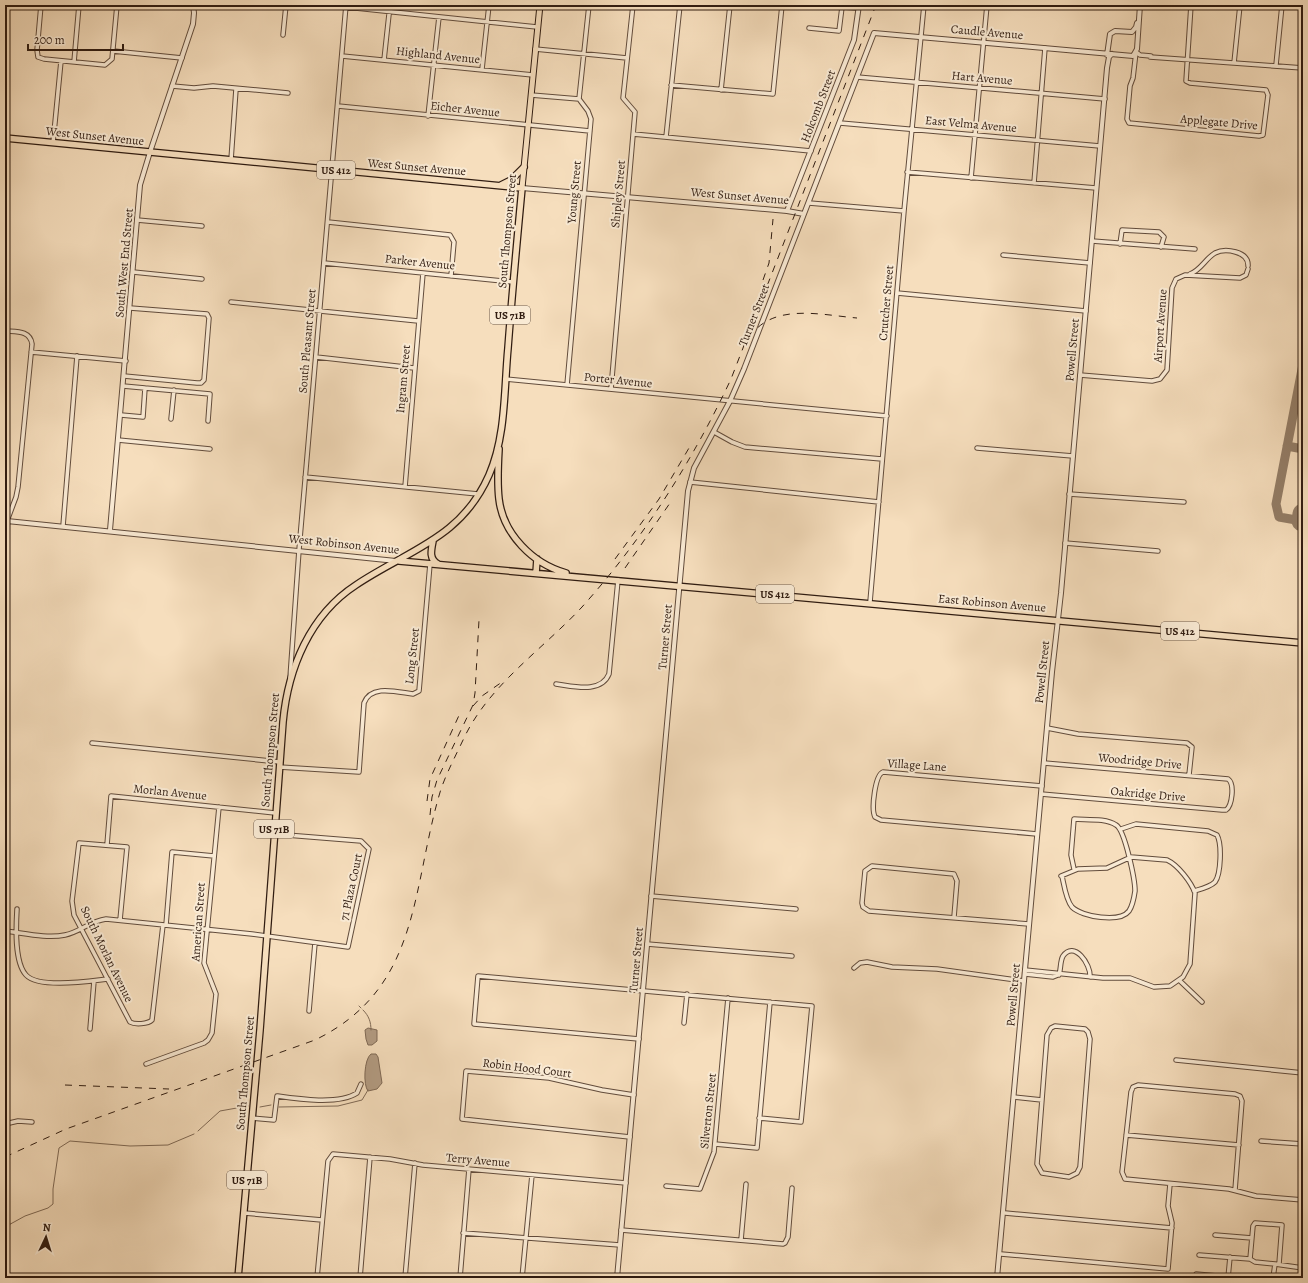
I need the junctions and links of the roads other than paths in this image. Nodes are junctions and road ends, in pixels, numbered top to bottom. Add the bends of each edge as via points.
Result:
1 (41, 5) edge
2 (79, 5) edge
3 (117, 5) edge
4 (193, 5) edge
5 (286, 5) edge
6 (390, 5) edge
7 (489, 5) edge
8 (540, 5) edge
9 (589, 5) edge
10 (633, 5) edge
11 (680, 5) edge
12 (730, 5) edge
13 (782, 5) edge
14 (924, 5) edge
15 (987, 5) edge
16 (1140, 5) edge
17 (1191, 5) edge
18 (1240, 5) edge
19 (1282, 5) edge
20 (346, 6) edge
21 (859, 6) edge
22 (389, 12) junction
23 (1139, 15) junction
24 (439, 17) junction
25 (487, 22) junction
26 (537, 27) junction
27 (809, 28) dead end
28 (1132, 32) junction
29 (874, 33) joint
30 (283, 35) dead end
31 (920, 37) junction
32 (1138, 37) junction
33 (983, 42) junction
34 (1045, 48) junction
35 (1108, 48) junction
36 (535, 49) junction
37 (113, 51) junction
38 (1098, 52) junction
39 (584, 54) junction
40 (1110, 54) junction
41 (1135, 54) junction
42 (342, 56) junction
43 (182, 58) junction
44 (627, 58) junction
45 (1186, 59) junction
46 (384, 60) junction
47 (61, 61) junction
48 (74, 62) junction
49 (1234, 63) junction
50 (434, 65) junction
51 (1276, 65) junction
52 (1303, 68) edge
53 (482, 69) junction
54 (533, 75) junction
55 (858, 77) junction
56 (916, 83) junction
57 (671, 85) junction
58 (172, 86) junction
59 (978, 88) junction
60 (236, 89) junction
61 (721, 90) junction
62 (288, 93) dead end
63 (1041, 94) junction
64 (531, 95) junction
65 (579, 99) junction
66 (1104, 99) junction
67 (338, 106) junction
68 (428, 116) junction
69 (840, 123) junction
70 (528, 126) junction
71 (912, 129) junction
72 (590, 131) junction
73 (633, 134) junction
74 (974, 134) junction
75 (666, 137) junction
76 (5, 138) edge
77 (1037, 140) junction
78 (53, 142) junction
79 (1100, 146) junction
80 (811, 151) junction
81 (150, 152) junction
82 (231, 160) junction
83 (524, 168) junction
84 (332, 170) junction
85 (907, 172) junction
86 (971, 178) junction
87 (1034, 183) junction
88 (498, 186) junction
89 (522, 188) junction
90 (1096, 188) junction
91 (584, 194) junction
92 (627, 198) junction
93 (809, 203) junction
94 (787, 211) junction
95 (904, 211) junction
96 (804, 214) junction
97 (137, 220) junction
98 (328, 222) junction
99 (202, 226) dead end
100 (1092, 241) junction
101 (1120, 244) junction
102 (1160, 247) junction
103 (1195, 249) dead end
104 (1003, 255) dead end
105 (324, 263) junction
106 (1090, 263) junction
107 (133, 272) junction
108 (422, 273) junction
109 (1189, 275) junction
110 (451, 276) junction
111 (202, 279) dead end
112 (513, 282) junction
113 (897, 293) junction
114 (231, 302) dead end
115 (130, 308) junction
116 (320, 311) junction
117 (1086, 311) junction
118 (418, 321) junction
119 (5, 331) edge
120 (31, 352) junction
121 (77, 356) junction
122 (316, 357) junction
123 (126, 361) junction
124 (414, 368) junction
125 (1080, 375) junction
126 (124, 376) junction
127 (505, 379) junction
128 (568, 385) junction
129 (123, 386) junction
130 (146, 388) junction
131 (611, 389) junction
132 (174, 390) junction
133 (730, 401) junction
134 (121, 415) junction
135 (887, 416) junction
136 (171, 419) dead end
137 (208, 421) dead end
138 (714, 432) junction
139 (118, 440) junction
140 (499, 442) junction
141 (977, 448) dead end
142 (210, 449) dead end
143 (1073, 456) junction
144 (882, 459) junction
145 (489, 475) junction
146 (305, 477) junction
147 (498, 482) junction
148 (690, 482) junction
149 (405, 487) junction
150 (478, 494) junction
151 (1069, 494) junction
152 (879, 502) junction
153 (1184, 502) dead end
154 (7, 521) junction
155 (63, 526) junction
156 (5, 529) edge
157 (110, 530) junction
158 (433, 541) junction
159 (1065, 543) junction
160 (299, 550) junction
161 (1158, 551) dead end
162 (399, 561) junction
163 (539, 561) junction
164 (430, 564) junction
165 (444, 566) junction
166 (538, 574) junction
167 (578, 577) junction
168 (618, 580) junction
169 (680, 585) junction
170 (870, 602) junction
171 (1058, 620) junction
172 (1303, 643) edge
173 (289, 679) junction
174 (556, 684) dead end
175 (1047, 728) junction
176 (92, 743) dead end
177 (1044, 763) junction
178 (280, 764) junction
179 (1189, 775) junction
180 (1232, 784) joint
181 (1042, 786) junction
182 (1041, 794) junction
183 (219, 807) junction
184 (276, 813) junction
185 (1121, 829) junction
186 (273, 834) junction
187 (1037, 834) junction
188 (107, 845) junction
189 (214, 856) junction
190 (1128, 857) junction
191 (1074, 870) junction
192 (1194, 891) junction
193 (651, 896) junction
194 (796, 908) dead end
195 (17, 909) dead end
196 (954, 917) junction
197 (120, 920) junction
198 (1029, 924) junction
199 (165, 925) junction
200 (81, 927) junction
201 (207, 929) junction
202 (5, 931) edge
203 (16, 932) junction
204 (267, 937) junction
205 (315, 943) junction
206 (647, 944) junction
207 (792, 956) dead end
208 (854, 968) dead end
209 (1025, 972) junction
210 (1059, 975) junction
211 (1090, 977) junction
212 (108, 979) junction
213 (1180, 980) junction
214 (94, 981) junction
215 (1024, 981) junction
216 (643, 991) junction
217 (687, 994) junction
218 (728, 998) junction
219 (770, 1002) junction
220 (1202, 1002) dead end
221 (309, 1010) dead end
222 (684, 1023) dead end
223 (90, 1029) dead end
224 (639, 1039) junction
225 (1176, 1060) dead end
226 (146, 1064) dead end
227 (1303, 1073) edge
228 (361, 1084) dead end
229 (634, 1095) junction
230 (1014, 1097) junction
231 (1042, 1100) junction
232 (252, 1118) junction
233 (760, 1118) junction
234 (32, 1122) dead end
235 (5, 1124) edge
236 (1126, 1135) junction
237 (630, 1137) junction
238 (1261, 1141) dead end
239 (715, 1144) junction
240 (1303, 1144) edge
241 (1239, 1145) junction
242 (370, 1157) junction
243 (415, 1164) junction
244 (469, 1169) junction
245 (532, 1175) junction
246 (626, 1183) junction
247 (746, 1184) dead end
248 (1170, 1184) junction
249 (666, 1186) dead end
250 (792, 1188) dead end
251 (1235, 1190) junction
252 (1303, 1200) edge
253 (244, 1213) junction
254 (1004, 1213) junction
255 (322, 1220) junction
256 (1172, 1228) junction
257 (621, 1230) junction
258 (463, 1233) junction
259 (1215, 1235) dead end
260 (527, 1238) junction
261 (1252, 1238) junction
262 (741, 1240) junction
263 (620, 1245) junction
264 (1001, 1254) junction
265 (1200, 1255) dead end
266 (1230, 1257) junction
267 (1250, 1259) junction
268 (1277, 1264) junction
269 (1303, 1268) edge
270 (1196, 1274) dead end
271 (238, 1278) edge
272 (317, 1278) edge
273 (360, 1278) edge
274 (405, 1278) edge
275 (460, 1278) edge
276 (522, 1278) edge
277 (617, 1278) edge
278 (997, 1278) edge
279 (1228, 1278) edge
280 (1273, 1278) edge

1 - 47 street via 37,54 41,58
2 - 48 street
3 - 37 street
4 - 43 street, South West End Street via 194,19
5 - 30 street
6 - 22 street
7 - 25 street
8 - 26 main road, South Thompson Street / US 71B
9 - 39 street
10 - 44 street, Shipley Street
11 - 57 street
12 - 61 street
13 - 61 street via 772,94
14 - 31 street, Crutcher Street
15 - 33 street
16 - 23 street
17 - 45 street
18 - 49 street
19 - 51 street
20 - 22 street
20 - 42 street, South Pleasant Street
21 - 27 street via 842,7 839,31
21 - 80 street, Holcomb Street via 854,40
22 - 24 street
22 - 46 street
23 - 28 street via 1136,28
23 - 32 street
24 - 25 street
24 - 50 street
25 - 26 street
25 - 53 street
26 - 36 main road, South Thompson Street / US 71B
28 - 32 street
28 - 35 street via 1112,32
29 - 31 street, Caudle Avenue
29 - 55 street, Turner Street
31 - 33 street, Caudle Avenue
31 - 56 street, Crutcher Street
32 - 41 street
33 - 34 street, Caudle Avenue
33 - 59 street
34 - 38 street, Caudle Avenue
34 - 63 street
35 - 38 street, Caudle Avenue
35 - 40 street, Powell Street
36 - 39 street
36 - 54 main road, South Thompson Street / US 71B
37 - 43 street
37 - 48 street via 111,62 105,65
38 - 40 street, Caudle Avenue
39 - 44 street
39 - 65 street
40 - 41 street
40 - 66 street, Powell Street
41 - 45 street
41 - 45 street, Applegate Drive via 1127,119 1131,124 1264,135 1268,91 1188,82 1185,78
42 - 46 street, Highland Avenue
42 - 67 street, South Pleasant Street
43 - 58 street, South West End Street
44 - 73 street, Shipley Street via 624,98 635,112
45 - 49 street
46 - 50 street, Highland Avenue
47 - 48 street
47 - 78 street
49 - 51 street
50 - 53 street, Highland Avenue
50 - 68 street
51 - 52 street
53 - 54 street, Highland Avenue
54 - 64 main road, South Thompson Street / US 71B
55 - 56 street, Hart Avenue
55 - 69 street, Turner Street
56 - 59 street, Hart Avenue
56 - 71 street, Crutcher Street
57 - 61 street
57 - 75 street
58 - 60 street
58 - 81 street, South West End Street
59 - 63 street, Hart Avenue
59 - 74 street
60 - 62 street
60 - 82 street
63 - 66 street, Hart Avenue
63 - 77 street
64 - 65 street
64 - 70 main road, South Thompson Street / US 71B
65 - 72 street, Young Street via 590,115
66 - 79 street, Powell Street
67 - 68 street, Eicher Avenue
67 - 84 street, South Pleasant Street
68 - 70 street, Eicher Avenue
69 - 71 street, East Velma Avenue
69 - 93 street, Turner Street
70 - 72 street, Eicher Avenue
70 - 83 main road, South Thompson Street / US 71B
71 - 74 street, East Velma Avenue
71 - 85 street, Crutcher Street
72 - 91 street, Young Street
73 - 75 street
73 - 92 street, Shipley Street
74 - 77 street, East Velma Avenue
74 - 86 street
75 - 80 street
76 - 78 highway, West Sunset Avenue / US 412
77 - 79 street, East Velma Avenue
77 - 87 street
78 - 81 highway, West Sunset Avenue / US 412
79 - 90 street, Powell Street
80 - 94 street, Holcomb Street
81 - 82 highway, West Sunset Avenue / US 412
81 - 97 street, South West End Street via 140,185
82 - 84 highway, West Sunset Avenue / US 412
83 - 88 highway via 511,180
83 - 89 main road, South Thompson Street / US 71B
84 - 88 highway, West Sunset Avenue / US 412
84 - 98 street, South Pleasant Street
85 - 86 street
85 - 95 street, Crutcher Street
86 - 87 street
87 - 90 street
88 - 89 highway, West Sunset Avenue / US 412
89 - 91 street, West Sunset Avenue
89 - 112 highway, South Thompson Street / US 71B
90 - 100 street, Powell Street
91 - 92 street, West Sunset Avenue
91 - 128 street, Young Street
92 - 94 street, West Sunset Avenue
92 - 131 street, Shipley Street
93 - 95 street
93 - 96 street, Turner Street
94 - 96 street, West Sunset Avenue
95 - 113 street, Crutcher Street
96 - 133 street, Turner Street
97 - 99 street
97 - 107 street, South West End Street
98 - 105 street, South Pleasant Street
98 - 110 street via 452,236 454,242
100 - 101 street
100 - 106 street, Powell Street
101 - 102 street
101 - 102 street via 1122,230 1160,232 1164,237
102 - 103 street
104 - 106 street
105 - 108 street, Parker Avenue
105 - 116 street, South Pleasant Street
106 - 117 street, Powell Street
107 - 111 street
107 - 115 street, South West End Street
108 - 110 street, Parker Avenue
108 - 118 street, Ingram Street
109 - 109 street, Airport Avenue via 1238,278 1246,275 1247,259 1242,254 1220,252 1214,254 1198,271
109 - 125 street, Airport Avenue via 1179,277 1173,285 1167,370 1162,377 1152,381
110 - 112 street, Parker Avenue
112 - 127 highway, South Thompson Street / US 71B
113 - 117 street
113 - 135 street, Crutcher Street
114 - 116 street
115 - 123 street, South West End Street
115 - 126 street via 207,314 209,318 204,380 197,383
116 - 118 street
116 - 122 street, South Pleasant Street
117 - 125 street, Powell Street
118 - 124 street, Ingram Street
119 - 120 street via 21,332 29,336
120 - 121 street
120 - 154 street via 18,487
121 - 123 street
121 - 155 street
122 - 124 street
122 - 146 street, South Pleasant Street
123 - 126 street, South West End Street
124 - 149 street, Ingram Street
125 - 143 street, Powell Street
126 - 129 street, South West End Street
127 - 128 street, Porter Avenue
127 - 140 highway, South Thompson Street / US 71B
128 - 131 street, Porter Avenue
129 - 130 street
129 - 134 street, South West End Street
130 - 132 street
130 - 134 street via 143,417
131 - 133 street, Porter Avenue
132 - 136 street
132 - 137 street via 210,394
133 - 135 street, Porter Avenue
133 - 138 street, Turner Street
134 - 139 street, South West End Street
135 - 144 street, Crutcher Street
138 - 144 street via 745,447
138 - 148 street, Turner Street via 694,468
139 - 142 street
139 - 157 street, South West End Street
140 - 145 highway, South Thompson Street / US 71B
140 - 147 highway, US 412
141 - 143 street
143 - 151 street, Powell Street
144 - 152 street, Crutcher Street
145 - 147 highway
145 - 150 highway, South Thompson Street / US 71B
146 - 149 street
146 - 160 street, South Pleasant Street
147 - 163 highway, US 412 via 501,509 509,528 521,545
148 - 152 street
148 - 169 street, Turner Street
149 - 150 street
150 - 158 highway, South Thompson Street / US 71B via 452,527
151 - 153 street
151 - 159 street, Powell Street
152 - 170 street, Crutcher Street
154 - 155 street, West Robinson Avenue
154 - 156 street
155 - 157 street, West Robinson Avenue
157 - 160 street, West Robinson Avenue
158 - 162 highway, South Thompson Street / US 71B
158 - 165 highway via 431,558
159 - 161 street
159 - 171 street, Powell Street
160 - 162 street, West Robinson Avenue
160 - 173 street, South Pleasant Street
162 - 164 highway, West Robinson Avenue
162 - 173 highway, South Thompson Street / US 71B via 356,585 338,598 324,613 305,642
163 - 166 highway
163 - 167 highway, US 412 via 549,568
164 - 165 highway, West Robinson Avenue
164 - 178 street, Long Street via 418,691 413,694 374,692 367,697 364,703 359,772
165 - 166 highway, West Robinson Avenue
166 - 167 highway, West Robinson Avenue / US 412
167 - 168 highway, West Robinson Avenue / US 412
168 - 169 highway, West Robinson Avenue / US 412
168 - 174 street via 607,680 596,686
169 - 170 highway, East Robinson Avenue / US 412
169 - 193 street, Turner Street
170 - 171 highway, East Robinson Avenue / US 412
171 - 172 highway, East Robinson Avenue / US 412
171 - 175 street, Powell Street
173 - 178 highway, South Thompson Street / US 71B
175 - 177 street, Powell Street
175 - 179 street via 1078,734 1187,743 1192,747
176 - 178 street
177 - 179 street, Woodridge Drive
177 - 181 street, Powell Street
178 - 184 highway, South Thompson Street / US 71B
179 - 180 street, Woodridge Drive via 1228,779
180 - 182 street, Oakridge Drive via 1230,805 1226,810
181 - 182 street, Powell Street
181 - 187 street, Village Lane via 883,772 877,778 874,802 874,814 881,820
182 - 187 street, Powell Street
183 - 184 street, Morlan Avenue
183 - 188 street, Morlan Avenue via 111,796
183 - 189 street, American Street
184 - 186 highway, South Thompson Street / US 71B
185 - 190 street
185 - 191 street via 1110,822 1074,819 1071,855
185 - 192 street via 1136,824 1208,831 1217,836 1221,845 1218,875 1211,885
186 - 204 highway, South Thompson Street / US 71B
186 - 205 street, 71 Plaza Court via 361,841 369,849 348,947
187 - 198 street, Powell Street
188 - 197 street via 127,847
188 - 200 street, South Morlan Avenue via 79,843 72,900 74,915
189 - 199 street via 172,852
189 - 201 street, American Street
190 - 191 street via 1107,868
190 - 191 street via 1134,896 1130,910 1121,917 1086,914 1074,908 1061,876
190 - 192 street via 1170,861 1191,884
192 - 213 street via 1190,964
193 - 194 street
193 - 206 street, Turner Street
195 - 203 street
196 - 196 street via 957,881 956,876 951,873 872,866 864,873 863,907 869,911
196 - 198 street
197 - 199 street, 71 Plaza Court
197 - 200 street, 71 Plaza Court via 98,920
198 - 209 street, Powell Street
199 - 201 street, 71 Plaza Court
199 - 212 street, South Morlan Avenue via 151,1022 132,1024
200 - 203 street, 71 Plaza Court via 58,936
200 - 212 street, South Morlan Avenue
201 - 204 street, 71 Plaza Court
201 - 226 street, American Street via 204,963 216,994 211,1037 204,1043
202 - 203 street, 71 Plaza Court
203 - 214 street via 15,939 22,970 27,976 44,982
204 - 205 street, 71 Plaza Court
204 - 232 highway, South Thompson Street / US 71B
205 - 221 street
206 - 207 street
206 - 216 street, Turner Street
208 - 215 street via 860,963 867,962
209 - 210 street
209 - 215 street, Powell Street
210 - 211 street
210 - 211 street via 1063,956 1074,951 1088,964
211 - 213 street via 1130,978 1159,987 1170,986
212 - 214 street
213 - 220 street
214 - 223 street
215 - 230 street, Powell Street
216 - 217 street
216 - 224 street, Turner Street
216 - 224 street via 478,976 474,1024
217 - 218 street
217 - 222 street
218 - 219 street
218 - 239 street, Silverton Street
219 - 233 street
219 - 233 street via 812,1006 801,1122
224 - 229 street, Turner Street
225 - 227 street
228 - 232 street via 357,1093 344,1098 324,1100 277,1096 274,1120
229 - 237 street, Turner Street
229 - 237 street, Robin Hood Court via 549,1078 466,1071 462,1119
230 - 231 street
230 - 254 street, Powell Street
231 - 231 street via 1037,1164 1039,1171 1045,1175 1069,1176 1077,1173 1080,1166 1090,1039 1088,1032 1080,1028 1051,1028 1047,1035
232 - 253 highway, South Thompson Street / US 71B
233 - 239 street via 757,1148
234 - 235 street via 18,1121
236 - 241 street
236 - 241 street via 1131,1092 1133,1087 1138,1085 1240,1096 1242,1101
236 - 248 street via 1123,1177 1128,1180
237 - 246 street, Turner Street
238 - 240 street
239 - 249 street, Silverton Street via 700,1189
241 - 251 street
242 - 243 street, Terry Avenue
242 - 255 street, Terry Avenue via 336,1154 330,1156
242 - 273 street
243 - 244 street, Terry Avenue
243 - 274 street
244 - 245 street, Terry Avenue
244 - 258 street
245 - 246 street, Terry Avenue
245 - 260 street
246 - 257 street, Turner Street
247 - 262 street
248 - 251 street
248 - 256 street via 1168,1206
250 - 262 street via 788,1237 785,1243
251 - 252 street via 1256,1196
253 - 255 street
253 - 271 highway, South Thompson Street / US 71B
254 - 256 street
254 - 264 street, Powell Street
255 - 272 street
256 - 264 street via 1168,1269
257 - 262 street
257 - 263 street, Turner Street
258 - 260 street
258 - 275 street
259 - 261 street
260 - 263 street
260 - 276 street
261 - 267 street
261 - 268 street via 1255,1223 1282,1224
263 - 277 street, Turner Street
264 - 278 street, Powell Street
265 - 266 street
266 - 267 street
266 - 279 street
267 - 268 street via 1255,1262
268 - 269 street
268 - 280 street
270 - 279 street

